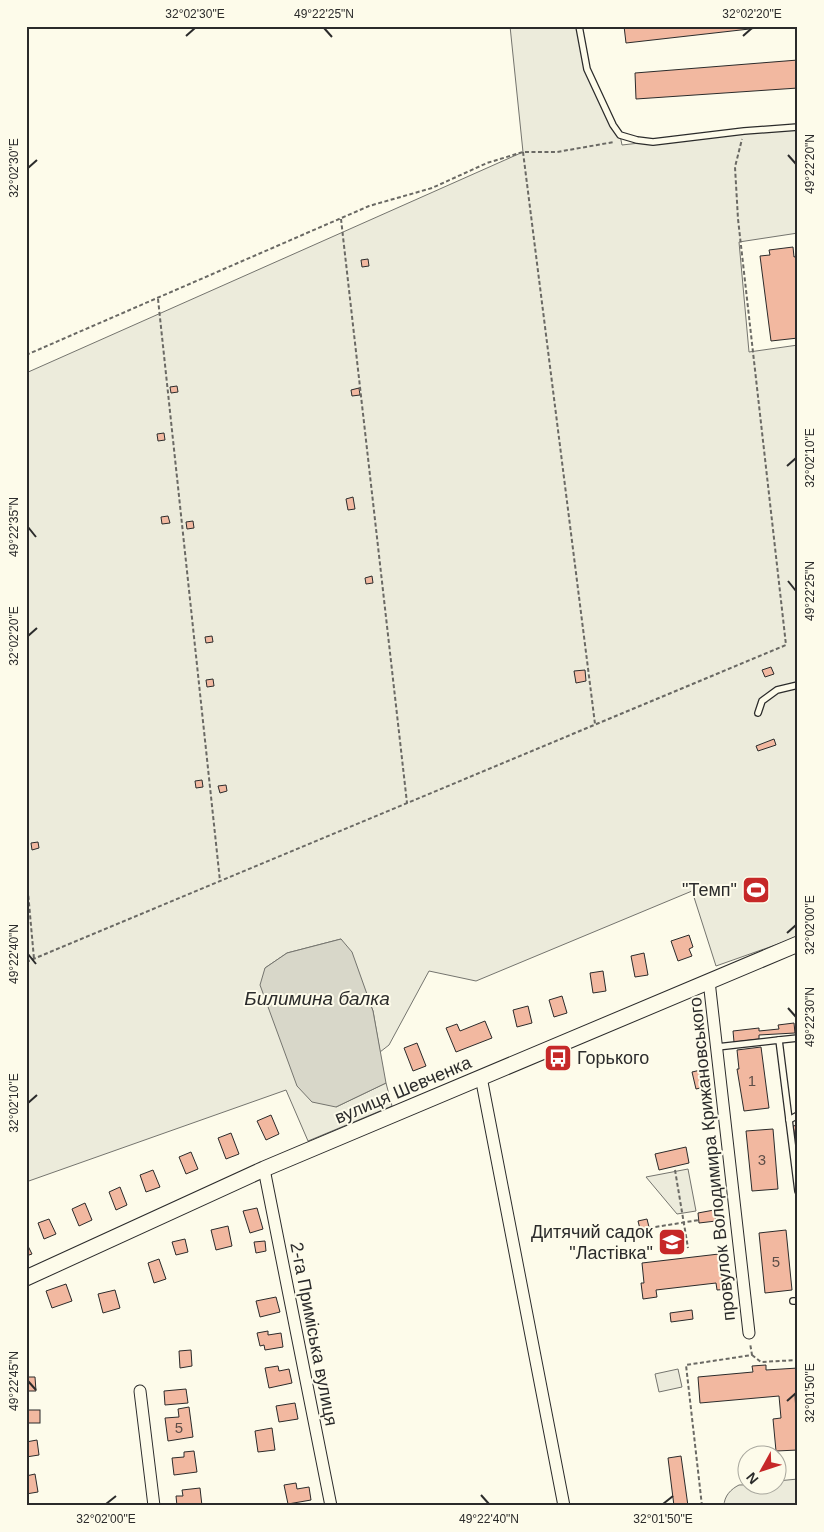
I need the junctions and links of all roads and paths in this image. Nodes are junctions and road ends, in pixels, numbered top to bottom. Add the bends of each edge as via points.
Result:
1 (579, 26) edge
2 (798, 127) edge
3 (744, 131) junction
4 (637, 140) junction
5 (523, 152) junction
6 (341, 219) junction
7 (158, 298) junction
8 (26, 355) edge
9 (798, 685) edge
10 (758, 713) dead end
11 (595, 724) junction
12 (407, 803) junction
13 (26, 870) edge
14 (220, 881) junction
15 (798, 944) edge
16 (34, 959) junction
17 (26, 962) edge
18 (709, 981) junction
19 (798, 1038) edge
20 (779, 1040) junction
21 (717, 1047) junction
22 (480, 1078) junction
23 (798, 1115) edge
24 (789, 1120) junction
25 (264, 1169) junction
26 (675, 1170) dead end
27 (798, 1191) edge
28 (699, 1220) dead end
29 (684, 1222) junction
30 (649, 1228) dead end
31 (688, 1248) dead end
32 (26, 1278) edge
33 (749, 1334) joint
34 (752, 1355) junction
35 (798, 1360) edge
36 (140, 1391) dead end
37 (154, 1506) edge
38 (331, 1506) edge
39 (564, 1506) edge
40 (702, 1506) edge

1 - 4 lane via 587,69 613,125 620,135
2 - 3 lane
3 - 4 lane via 653,142
3 - 11 path via 735,167 738,219 786,645
4 - 5 path via 557,152
5 - 6 path via 487,163 432,188 369,206
5 - 11 path
6 - 7 path
6 - 12 path
7 - 8 path
7 - 14 path
9 - 10 lane via 777,690 762,702
11 - 12 path
12 - 14 path
13 - 16 path
14 - 16 path
15 - 18 street, вулиця Шевченка
16 - 17 path
18 - 21 street, провулок Володимира Крижановського
18 - 22 street, вулиця Шевченка
19 - 20 lane
20 - 21 lane
20 - 24 lane
21 - 33 street, провулок Володимира Крижановського
22 - 25 street, вулиця Шевченка
22 - 39 street
23 - 24 lane
24 - 27 lane
25 - 32 street, вулиця Шевченка
25 - 38 street, 2-га Приміська вулиця
26 - 29 path
28 - 29 path
29 - 30 path
29 - 31 path
33 - 34 path
34 - 35 path via 761,1362
34 - 40 path via 686,1365
36 - 37 street

